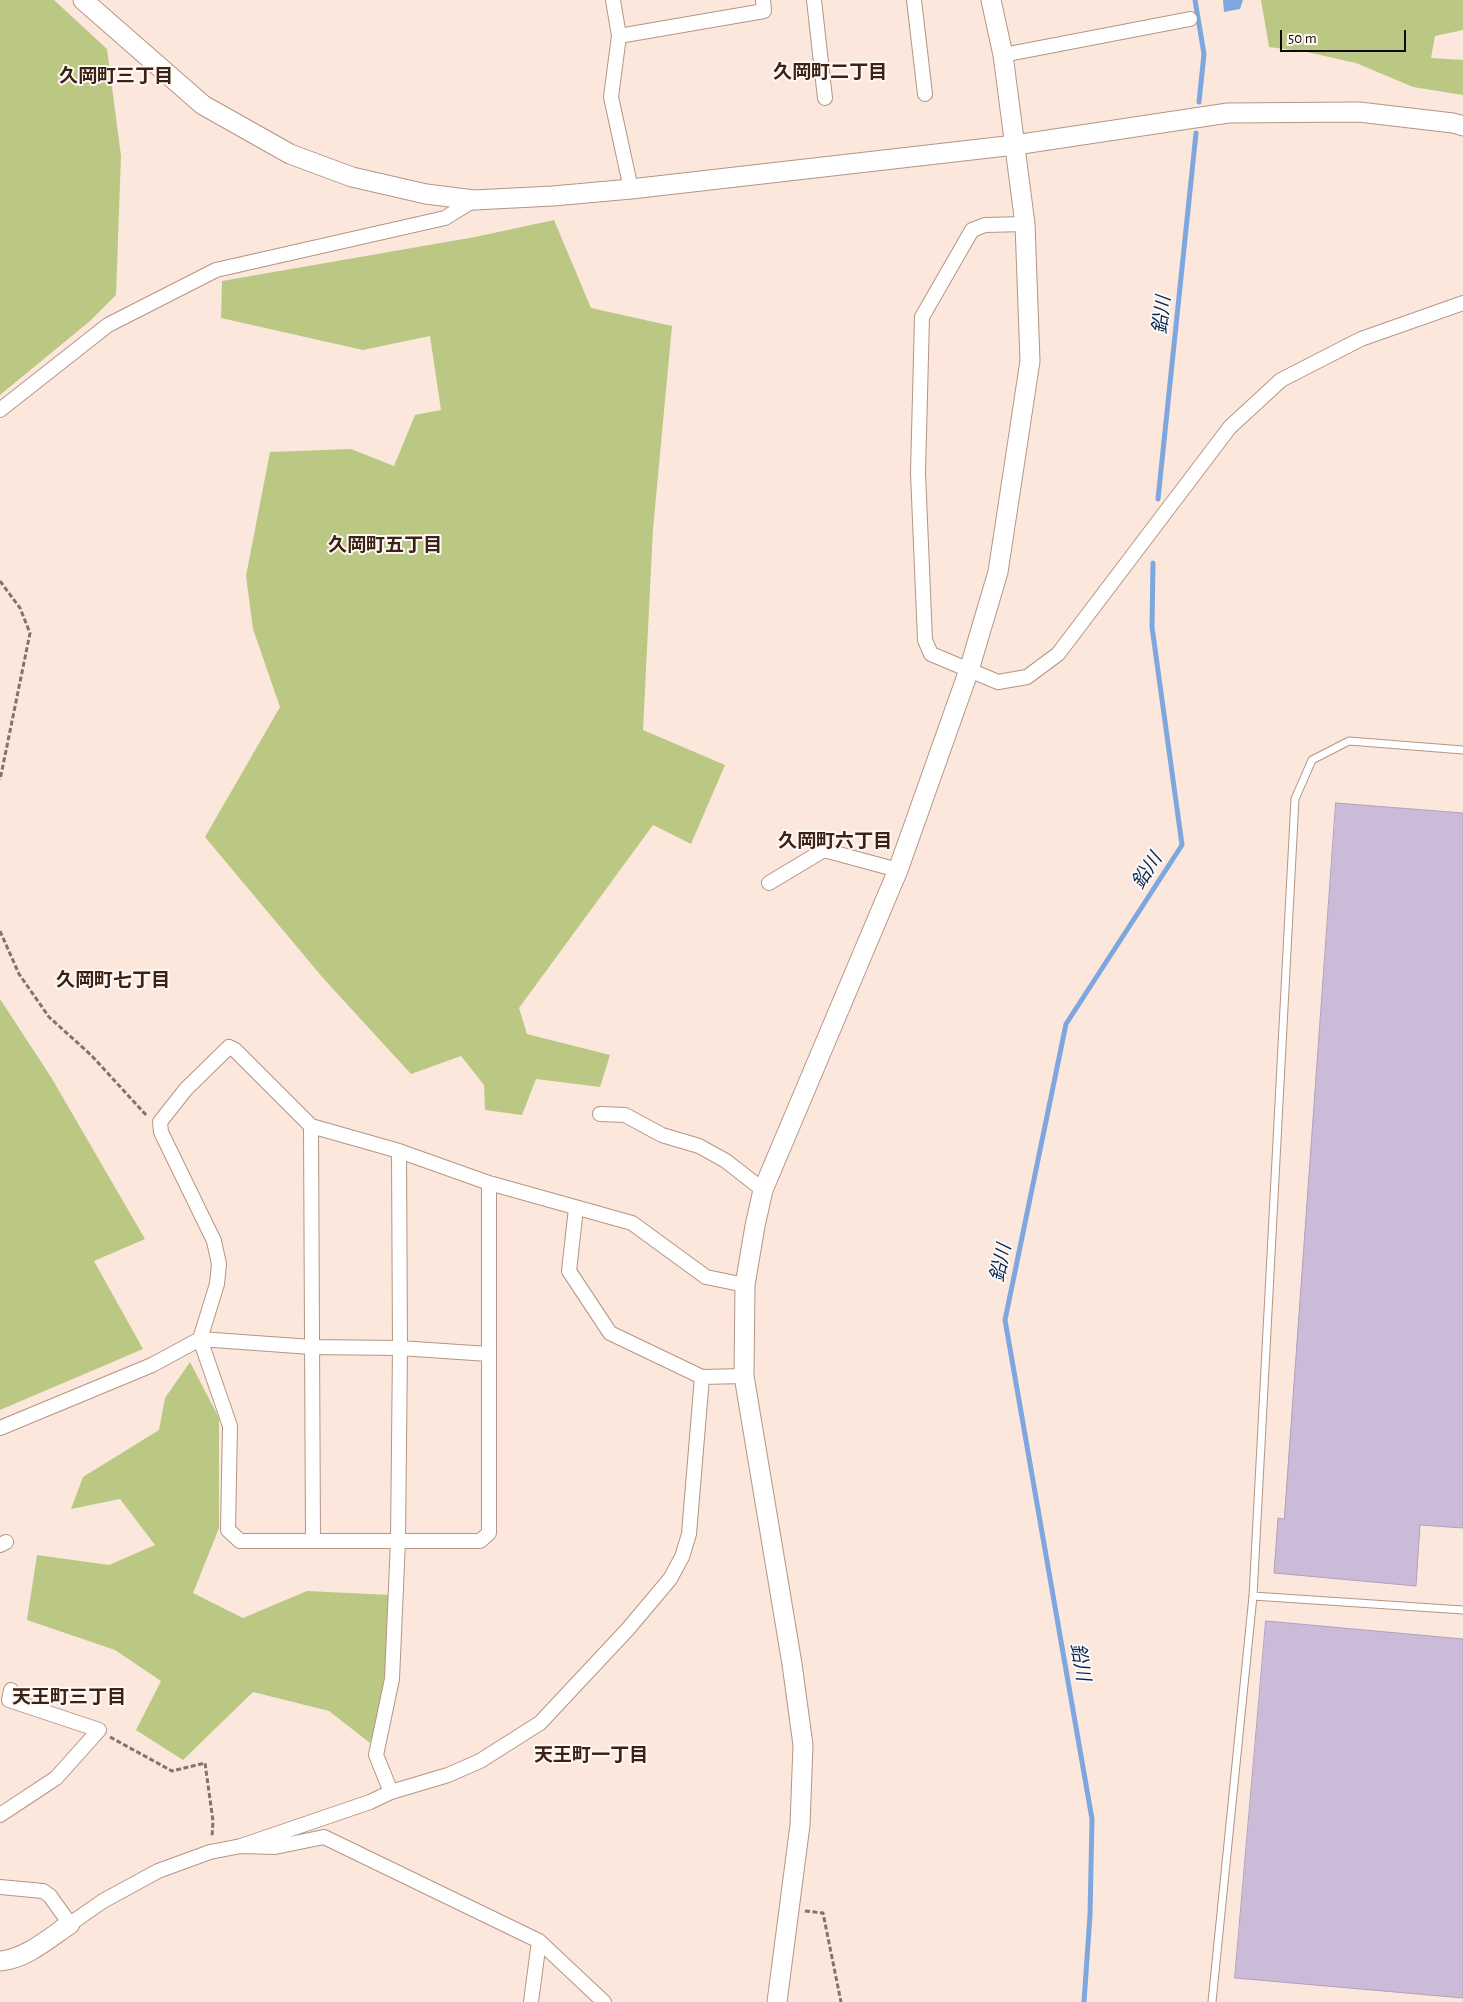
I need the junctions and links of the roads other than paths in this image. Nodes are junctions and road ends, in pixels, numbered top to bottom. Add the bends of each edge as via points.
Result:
1 (83, 0) edge
2 (613, 0) edge
3 (763, 0) edge
4 (814, 0) edge
5 (914, 0) edge
6 (991, 0) edge
7 (1190, 19) dead end
8 (619, 36) junction
9 (1004, 55) junction
10 (925, 94) dead end
11 (825, 98) dead end
12 (1463, 126) edge
13 (1015, 145) junction
14 (631, 189) junction
15 (474, 200) junction
16 (1025, 224) junction
17 (1463, 303) edge
18 (0, 410) edge
19 (969, 670) junction
20 (1463, 750) edge
21 (898, 870) junction
22 (770, 883) dead end
23 (600, 1114) dead end
24 (311, 1126) junction
25 (400, 1151) junction
26 (489, 1183) junction
27 (763, 1190) junction
28 (576, 1208) junction
29 (745, 1285) junction
30 (200, 1339) junction
31 (311, 1347) junction
32 (400, 1348) junction
33 (488, 1354) junction
34 (702, 1376) junction
35 (744, 1376) junction
36 (0, 1428) edge
37 (313, 1540) junction
38 (398, 1541) junction
39 (1253, 1596) junction
40 (1463, 1610) edge
41 (11, 1690) dead end
42 (391, 1792) junction
43 (0, 1815) edge
44 (241, 1846) junction
45 (0, 1887) edge
46 (70, 1924) junction
47 (539, 1941) junction
48 (0, 1961) edge
49 (531, 2002) edge
50 (604, 2002) edge
51 (777, 2002) edge
52 (1212, 2002) edge

1 - 15 street via 203,105 290,154 352,177 426,194
2 - 8 street
3 - 8 street via 764,11
4 - 11 street
5 - 10 street
6 - 9 street
7 - 9 street
8 - 14 street via 612,97
9 - 13 street
12 - 13 street via 1359,112 1228,113
13 - 14 street
13 - 16 street
14 - 15 street
15 - 18 street via 445,218 216,270 108,325
16 - 19 street via 1030,361 998,572
16 - 19 street via 984,225 972,230 922,317 918,473 925,640 931,654
17 - 19 street via 1361,339 1281,380 1230,427 1058,654 1027,677 1008,681 998,682
19 - 21 street
20 - 39 lane via 1348,742 1312,760 1295,799
21 - 22 street via 824,850
21 - 27 street
23 - 27 street via 625,1115 662,1135 700,1146 726,1161
24 - 25 street
24 - 30 street via 235,1050 228,1047 160,1122 214,1241 219,1264 217,1284
24 - 31 street
25 - 26 street
25 - 32 street
26 - 28 street
26 - 33 street
27 - 29 street
28 - 29 street via 632,1223 706,1277
28 - 34 street via 569,1271 610,1333
29 - 35 street
30 - 31 street
30 - 36 street via 152,1365
30 - 37 street via 230,1426 228,1530 240,1541
31 - 32 street
31 - 37 street
32 - 33 street
32 - 38 street
33 - 38 street via 489,1533 480,1541
34 - 35 street
34 - 42 street via 689,1534 670,1579 540,1723 480,1761 448,1775
35 - 51 street via 803,1745 800,1825
37 - 38 street
38 - 42 street via 392,1679 376,1755
39 - 40 lane
39 - 52 lane
41 - 43 street via 9,1700 99,1730 56,1778
42 - 44 street
44 - 46 street via 210,1852 158,1871 103,1901
44 - 47 street via 275,1847 324,1837
45 - 46 street via 42,1891 50,1896
46 - 48 street via 23,1955 10,1961
47 - 49 street
47 - 50 street

